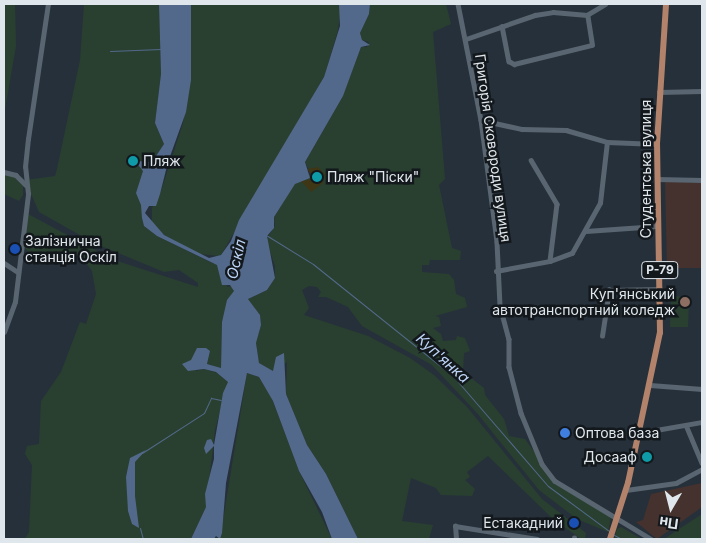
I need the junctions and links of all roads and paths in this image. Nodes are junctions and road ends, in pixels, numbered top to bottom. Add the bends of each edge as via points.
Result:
1 (48, 4) edge
2 (458, 4) edge
3 (605, 4) edge
4 (666, 4) edge
5 (587, 15) junction
6 (502, 26) junction
7 (466, 39) junction
8 (702, 91) edge
9 (660, 92) junction
10 (481, 120) junction
11 (607, 142) junction
12 (657, 144) junction
13 (532, 160) dead end
14 (4, 172) edge
15 (656, 179) junction
16 (702, 180) edge
17 (27, 186) junction
18 (658, 226) junction
19 (586, 231) junction
20 (550, 261) junction
21 (4, 263) edge
22 (496, 271) junction
23 (18, 272) junction
24 (660, 289) junction
25 (4, 332) edge
26 (602, 336) dead end
27 (650, 385) junction
28 (702, 389) edge
29 (702, 422) edge
30 (686, 425) junction
31 (639, 433) junction
32 (702, 463) edge
33 (702, 469) edge
34 (626, 490) junction
35 (617, 521) junction
36 (612, 535) edge
37 (456, 539) edge
38 (537, 539) edge
39 (651, 539) edge

1 - 17 street via 28,139
2 - 7 street, Григорія Сковороди вулиця
3 - 5 street
4 - 9 main road, Студентська вулиця / Р-79
5 - 6 street via 553,12
5 - 6 street via 592,44 514,64 509,62
6 - 7 street
7 - 10 street, Григорія Сковороди вулиця
8 - 9 street
9 - 12 main road, Студентська вулиця / Р-79
10 - 11 street via 522,129 566,130
10 - 22 street, Григорія Сковороди вулиця via 497,242
11 - 12 street
11 - 19 street via 600,203
12 - 15 main road, Студентська вулиця / Р-79
13 - 20 street via 557,204
14 - 17 street via 16,176
15 - 16 street
15 - 18 main road, Студентська вулиця / Р-79
17 - 23 street
18 - 19 street
18 - 24 main road, Студентська вулиця / Р-79
19 - 20 street via 572,253
20 - 22 street
21 - 23 street
22 - 35 street, Григорія Сковороди вулиця via 500,306 509,339 509,367 521,413 542,464 556,481
23 - 25 street via 15,302
24 - 26 street via 609,290
24 - 27 main road, Студентська вулиця / Р-79 via 660,333
27 - 28 street
27 - 31 main road, Студентська вулиця / Р-79
29 - 30 street
30 - 31 street
30 - 32 street
31 - 34 main road, Студентська вулиця / Р-79
33 - 34 street via 676,483
34 - 35 main road, Студентська вулиця / Р-79
35 - 36 main road, Студентська вулиця / Р-79
35 - 39 street, Григорія Сковороди вулиця
37 - 38 street via 456,526

